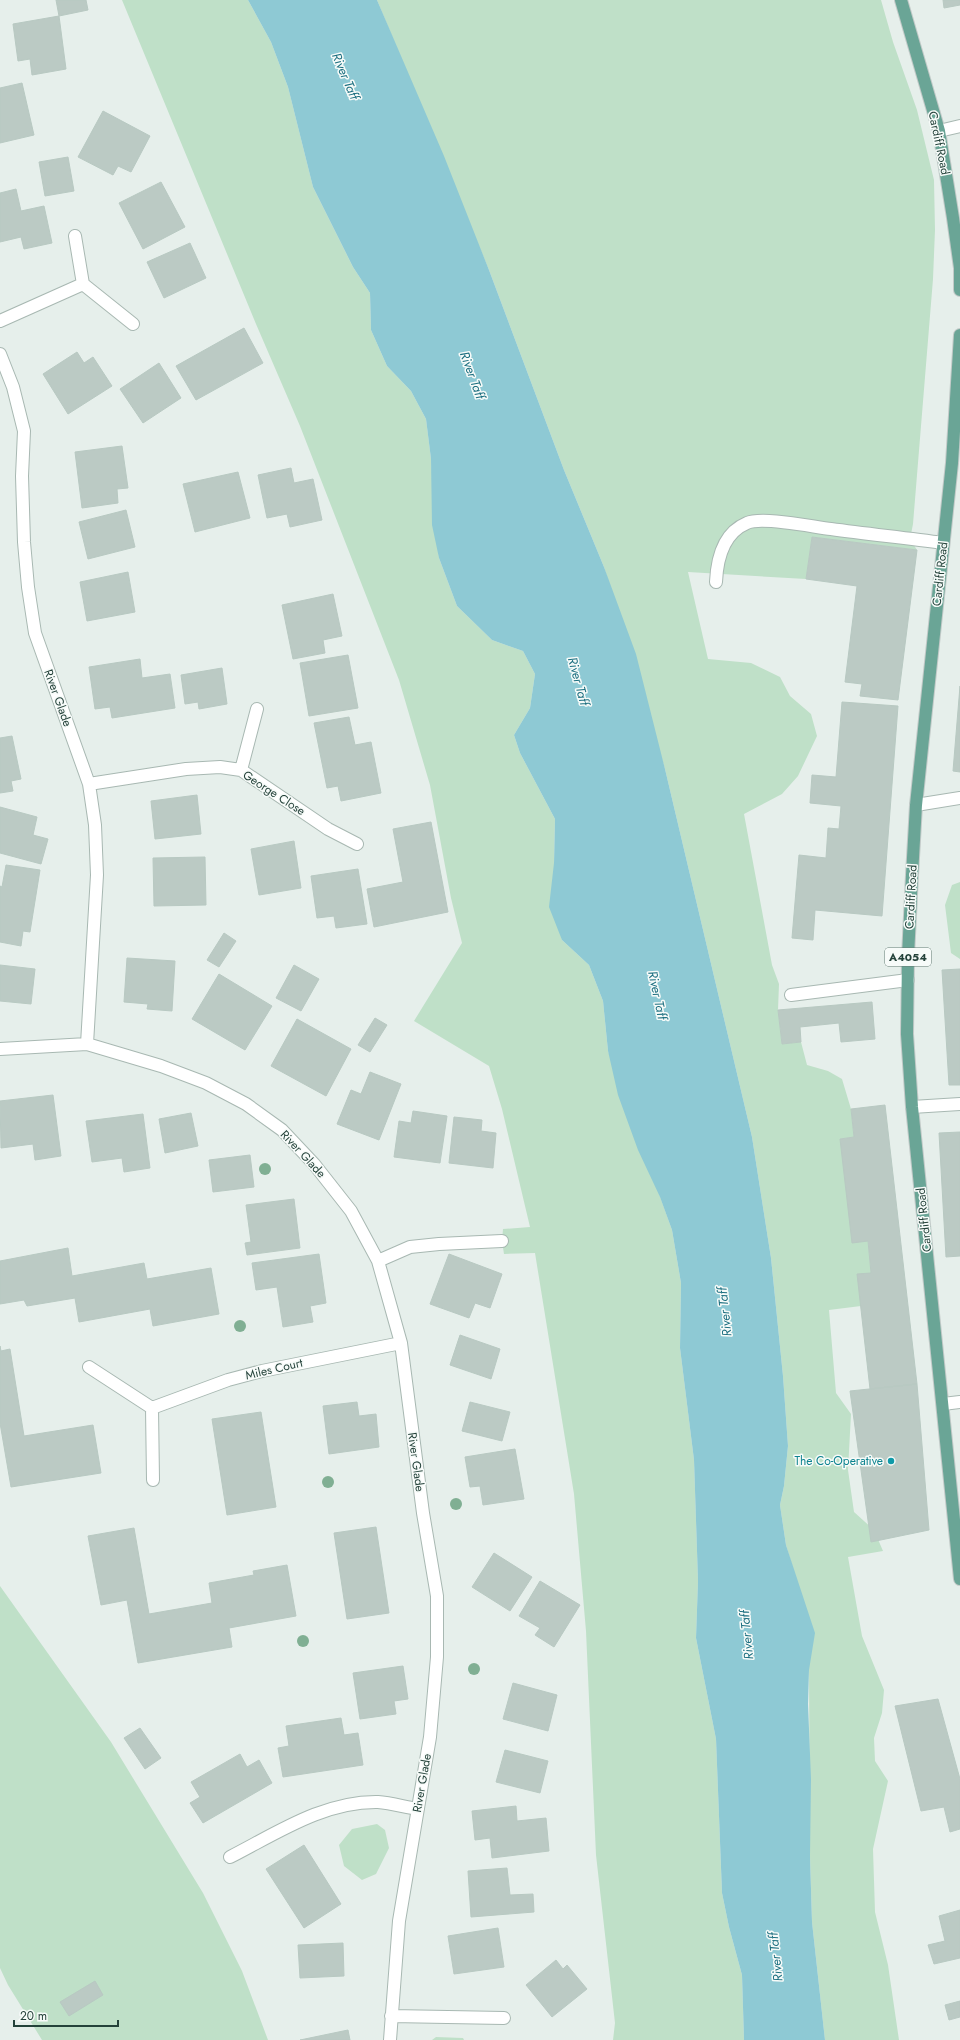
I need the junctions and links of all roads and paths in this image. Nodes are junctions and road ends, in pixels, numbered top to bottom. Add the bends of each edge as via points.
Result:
1 (901, 0) edge
2 (960, 126) edge
3 (939, 131) junction
4 (75, 236) dead end
5 (84, 284) junction
6 (960, 290) edge
7 (0, 321) edge
8 (133, 324) dead end
9 (960, 335) edge
10 (0, 354) edge
11 (956, 463) edge
12 (943, 543) junction
13 (716, 582) dead end
14 (257, 709) dead end
15 (241, 770) junction
16 (89, 784) junction
17 (960, 798) edge
18 (916, 804) junction
19 (357, 844) dead end
20 (908, 980) junction
21 (791, 995) dead end
22 (87, 1044) junction
23 (0, 1049) edge
24 (960, 1104) edge
25 (912, 1107) junction
26 (502, 1241) dead end
27 (378, 1261) junction
28 (401, 1343) junction
29 (89, 1367) dead end
30 (960, 1402) edge
31 (943, 1404) junction
32 (152, 1408) junction
33 (153, 1480) dead end
34 (958, 1553) edge
35 (960, 1578) edge
36 (418, 1809) junction
37 (230, 1857) dead end
38 (391, 2016) junction
39 (504, 2018) dead end
40 (390, 2040) edge

1 - 3 main road, Cardiff Road
2 - 3 street
3 - 6 main road, Cardiff Road via 960,268
4 - 5 street
5 - 7 street
5 - 8 street
9 - 11 main road, Cardiff Road / A4054
10 - 16 street, River Glade via 13,387 24,431 24,542 35,633
11 - 12 main road, Cardiff Road / A4054
12 - 13 street via 777,522 747,523 724,544 717,562
12 - 18 main road, Cardiff Road / A4054
14 - 15 street
15 - 16 street, George Close via 220,767 186,769
15 - 19 street, George Close via 328,828
16 - 22 street, River Glade via 95,825 97,875
17 - 18 street
18 - 20 main road, Cardiff Road / A4054
20 - 21 street
20 - 25 main road, Cardiff Road / A4054
22 - 23 street, River Glade
22 - 27 street, River Glade via 161,1066 206,1083 246,1104 282,1130 314,1164 351,1211
24 - 25 street
25 - 31 main road, Cardiff Road / A4054
26 - 27 street via 410,1248
27 - 28 street, River Glade
28 - 32 street, Miles Court via 262,1371 228,1380
28 - 36 street, River Glade via 423,1513 437,1596 437,1657 430,1737
29 - 32 street
30 - 31 street
31 - 34 main road, Cardiff Road / A4054
32 - 33 street
34 - 35 main road, Cardiff Road / A4054
36 - 37 street via 379,1802 329,1809
36 - 38 street, River Glade via 399,1921
38 - 39 street
38 - 40 street, River Glade

